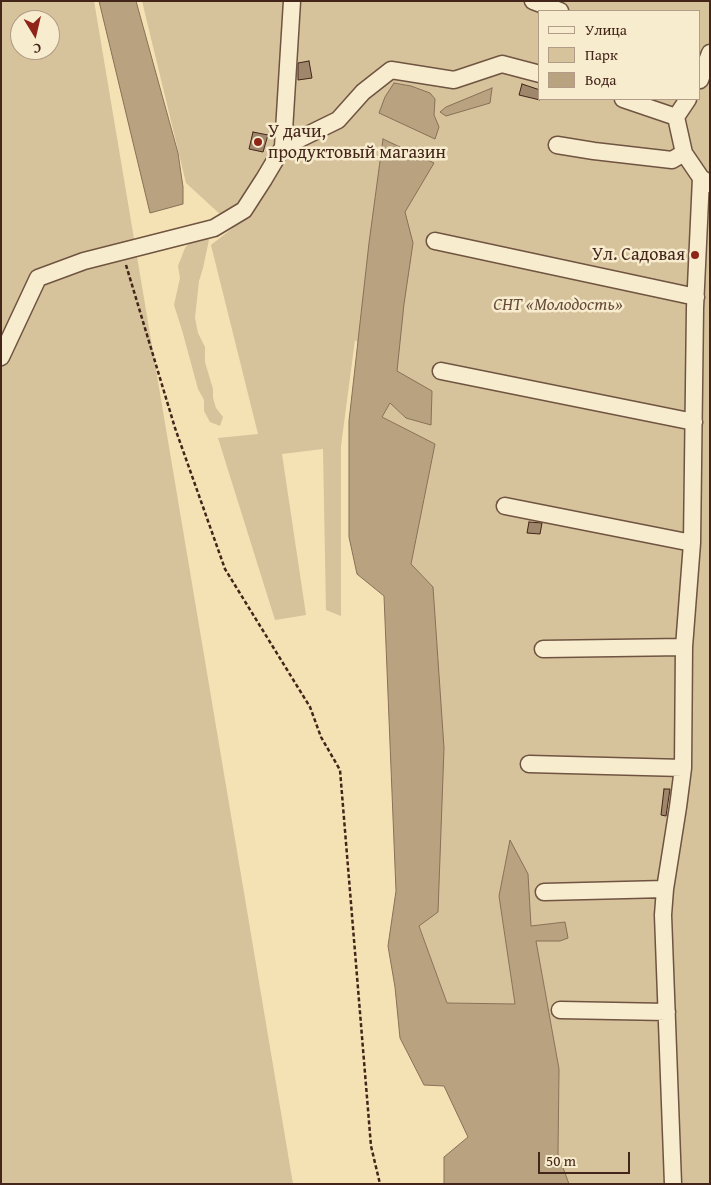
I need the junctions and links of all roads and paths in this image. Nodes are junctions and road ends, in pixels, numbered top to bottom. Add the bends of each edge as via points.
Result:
1 (533, 1) edge
2 (290, 3) edge
3 (557, 10) edge
4 (710, 54) edge
5 (538, 73) edge
6 (701, 76) edge
7 (627, 100) edge
8 (687, 100) edge
9 (676, 117) junction
10 (557, 145) dead end
11 (283, 147) junction
12 (684, 153) junction
13 (705, 181) edge
14 (435, 241) dead end
15 (122, 252) junction
16 (696, 297) junction
17 (1, 357) edge
18 (441, 371) dead end
19 (694, 422) junction
20 (505, 506) dead end
21 (692, 543) junction
22 (684, 646) junction
23 (544, 649) dead end
24 (529, 764) dead end
25 (683, 768) junction
26 (665, 889) junction
27 (544, 892) dead end
28 (560, 1010) dead end
29 (667, 1012) junction
30 (380, 1184) edge
31 (673, 1184) edge

1 - 3 street
2 - 11 street
4 - 6 street
5 - 11 street via 502,64 454,80 391,70 363,92 338,120
7 - 9 street
8 - 9 street
9 - 12 street
10 - 12 street via 672,160
11 - 15 street via 244,210 214,228
12 - 13 street
13 - 16 street
14 - 16 street
15 - 17 street via 84,261 38,278
15 - 30 path via 175,428 225,569 310,707 321,737 340,770 371,1146
16 - 19 street
18 - 19 street
19 - 21 street
20 - 21 street
21 - 22 street
22 - 23 street
22 - 25 street
24 - 25 street
25 - 26 street
26 - 27 street
26 - 29 street
28 - 29 street
29 - 31 street

